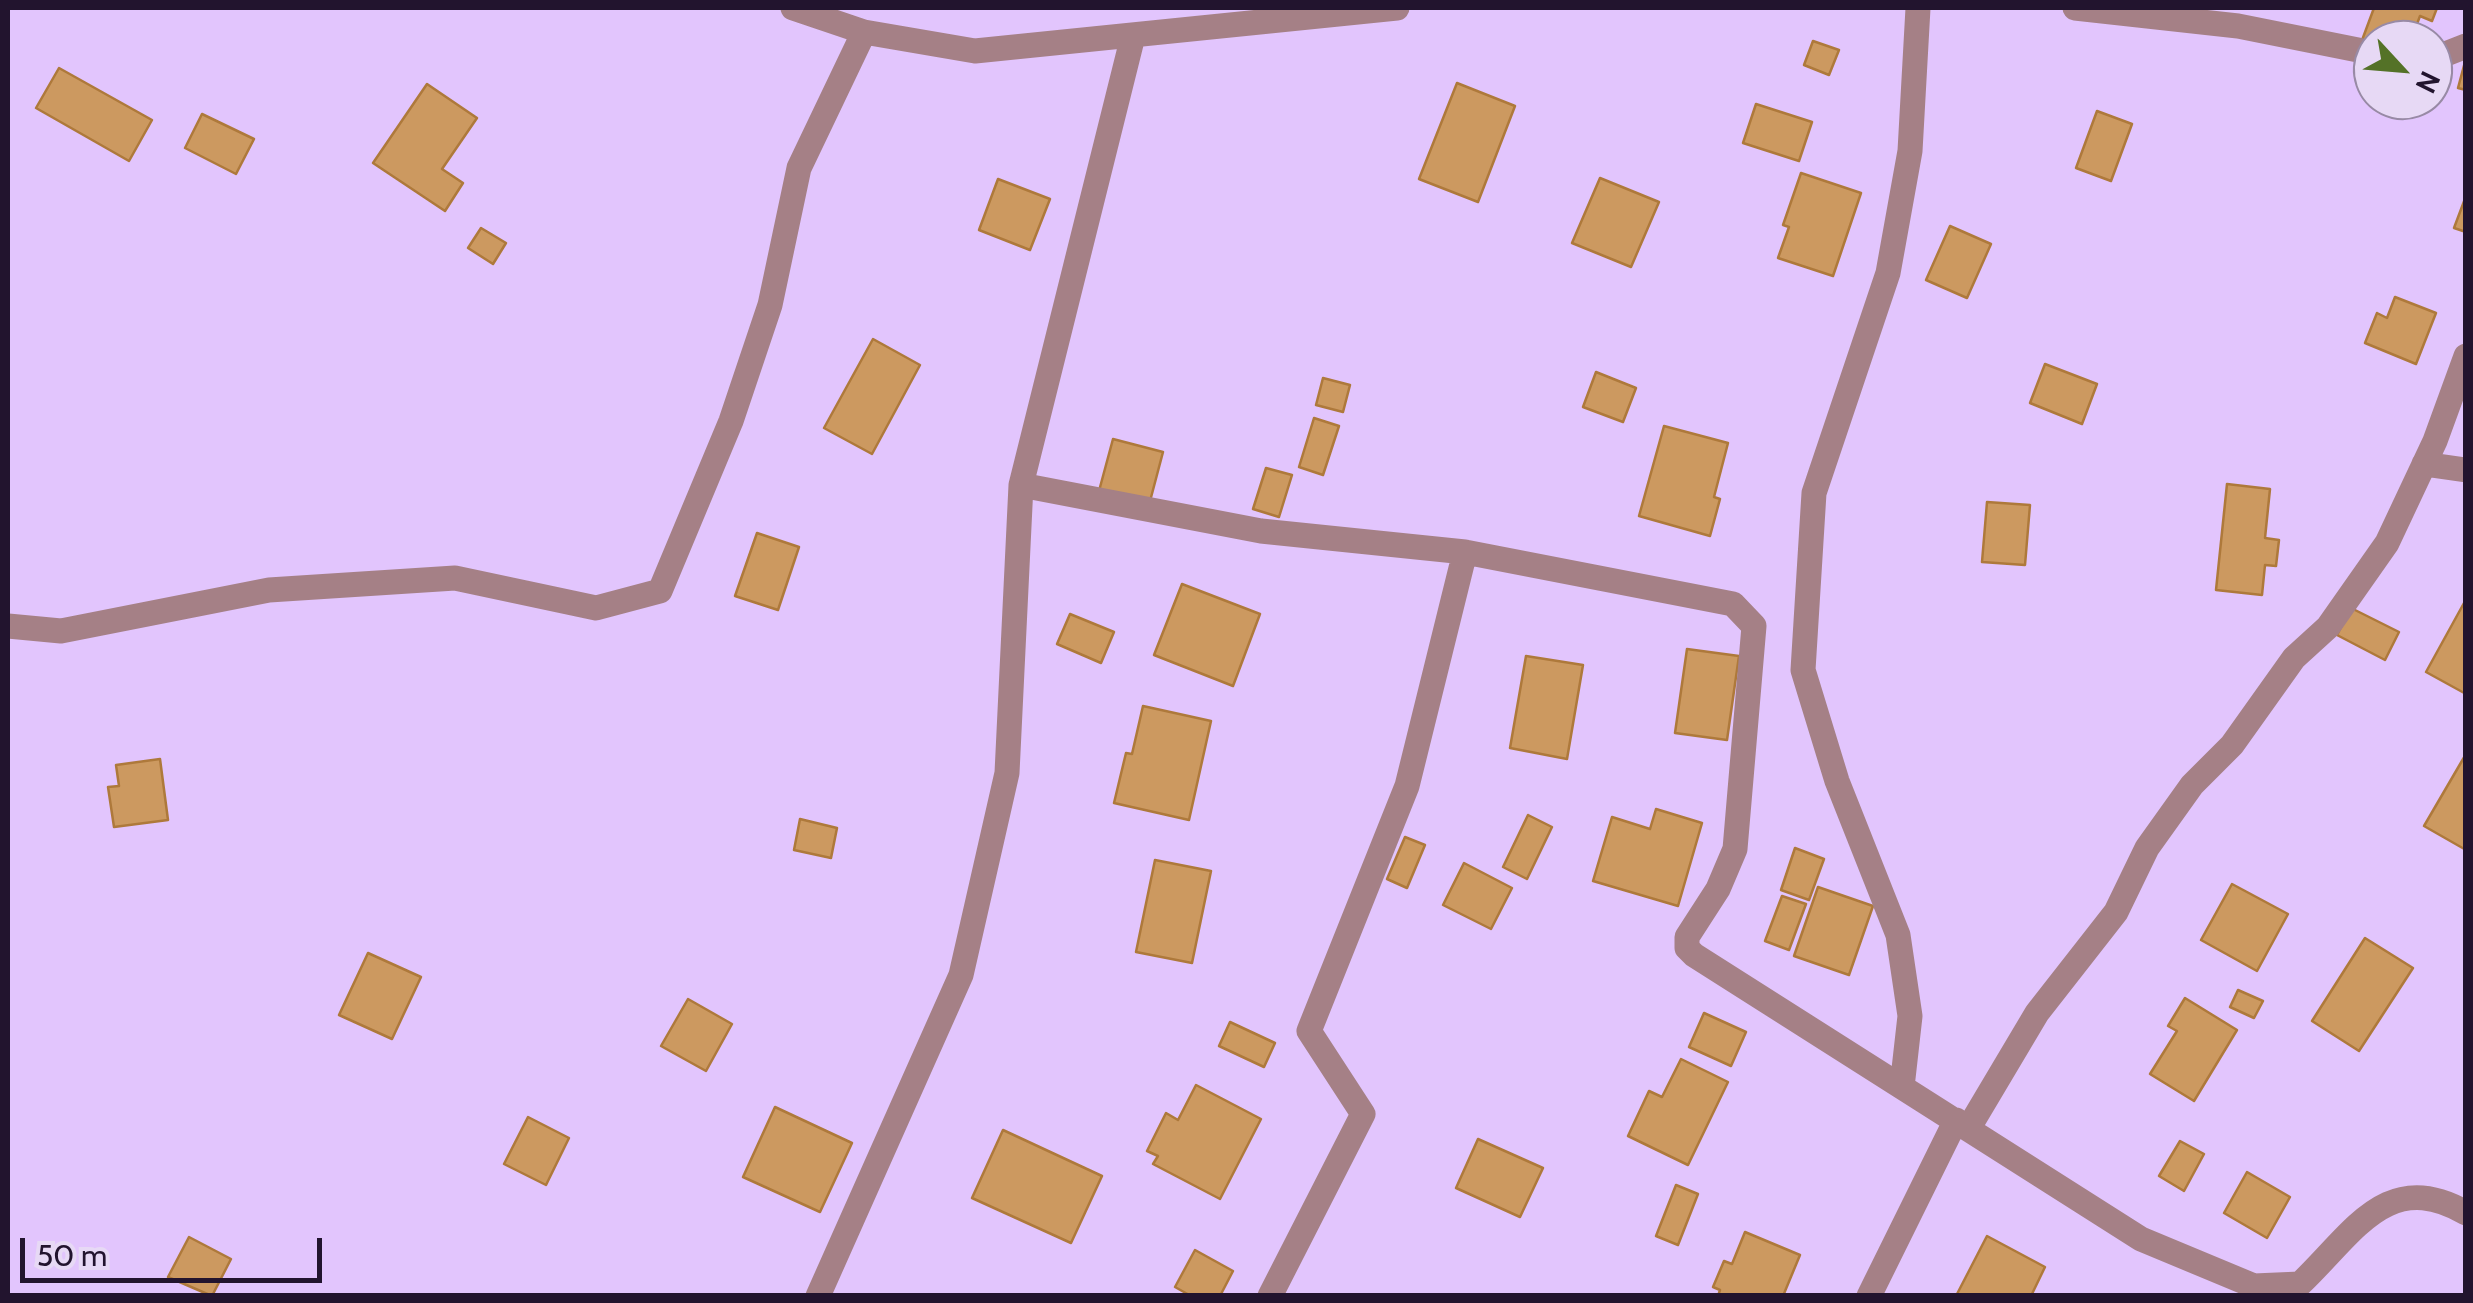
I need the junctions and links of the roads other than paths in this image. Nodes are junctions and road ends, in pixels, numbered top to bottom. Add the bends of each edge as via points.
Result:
1 (793, 8) edge
2 (1396, 8) edge
3 (1918, 8) edge
4 (2075, 8) edge
5 (864, 32) junction
6 (1133, 36) junction
7 (2353, 49) edge
8 (2466, 356) edge
9 (2424, 464) junction
10 (2466, 470) edge
11 (1021, 485) junction
12 (1465, 552) junction
13 (8, 626) edge
14 (1902, 1087) junction
15 (1962, 1125) junction
16 (2466, 1213) edge
17 (818, 1296) edge
18 (1270, 1296) edge
19 (1869, 1296) edge

1 - 5 street
2 - 6 street
3 - 14 street via 1910,150 1888,273 1814,493 1803,670 1898,934 1910,1016
4 - 7 street via 2238,26
5 - 6 street via 975,52
5 - 13 street via 799,168 770,305 660,592 596,608 455,578 269,590 61,631
6 - 11 street
8 - 9 street
9 - 10 street
9 - 15 street via 2386,543 2348,600 2192,785 2148,848 2116,912
11 - 12 street via 1261,531
11 - 17 street via 1008,773 961,974
12 - 14 street via 1733,604 1748,616 1754,626 1734,849 1687,948
12 - 18 street via 1407,786 1309,1031 1363,1114
14 - 15 street
15 - 16 street via 2141,1239 2254,1286 2300,1284 2382,1205 2412,1194
15 - 19 street

